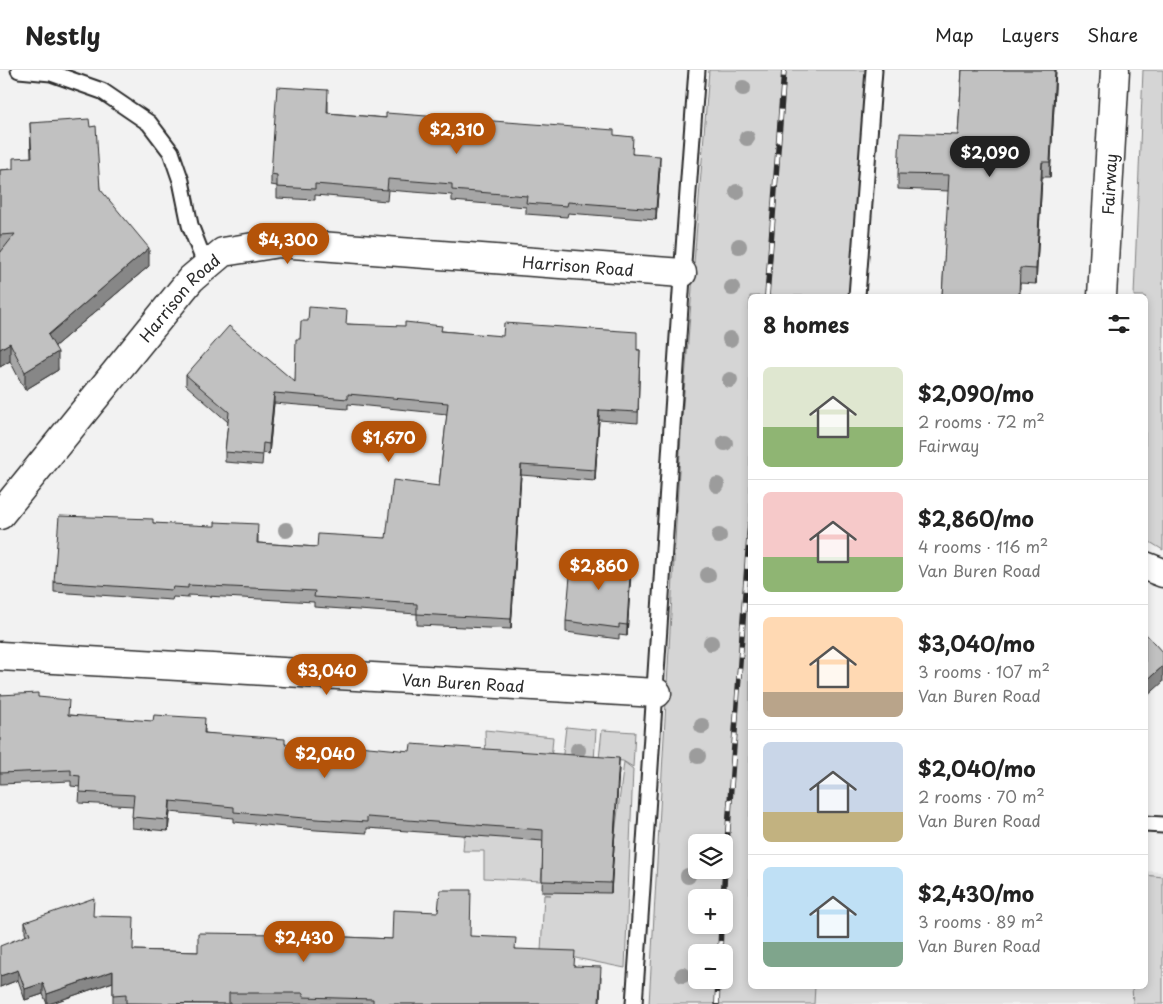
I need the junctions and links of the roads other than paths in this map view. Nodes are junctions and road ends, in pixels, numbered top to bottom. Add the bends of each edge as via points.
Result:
1 (20, 70) edge
2 (697, 70) edge
3 (874, 70) edge
4 (1115, 70) edge
5 (206, 266) junction
6 (682, 273) junction
7 (857, 294) edge
8 (1102, 294) edge
9 (0, 516) edge
10 (1148, 567) edge
11 (1163, 573) edge
12 (0, 656) edge
13 (657, 693) junction
14 (1148, 824) edge
15 (1163, 825) edge
16 (634, 1004) edge

1 - 5 lane via 51,73 102,91 149,123 171,152 190,225
2 - 6 lane
3 - 7 lane
4 - 8 street, Fairway
5 - 6 street, Harrison Road via 223,252 279,243
5 - 9 street, Harrison Road via 191,280
6 - 13 lane
10 - 11 street
12 - 13 street, Van Buren Road
13 - 16 lane
14 - 15 lane

